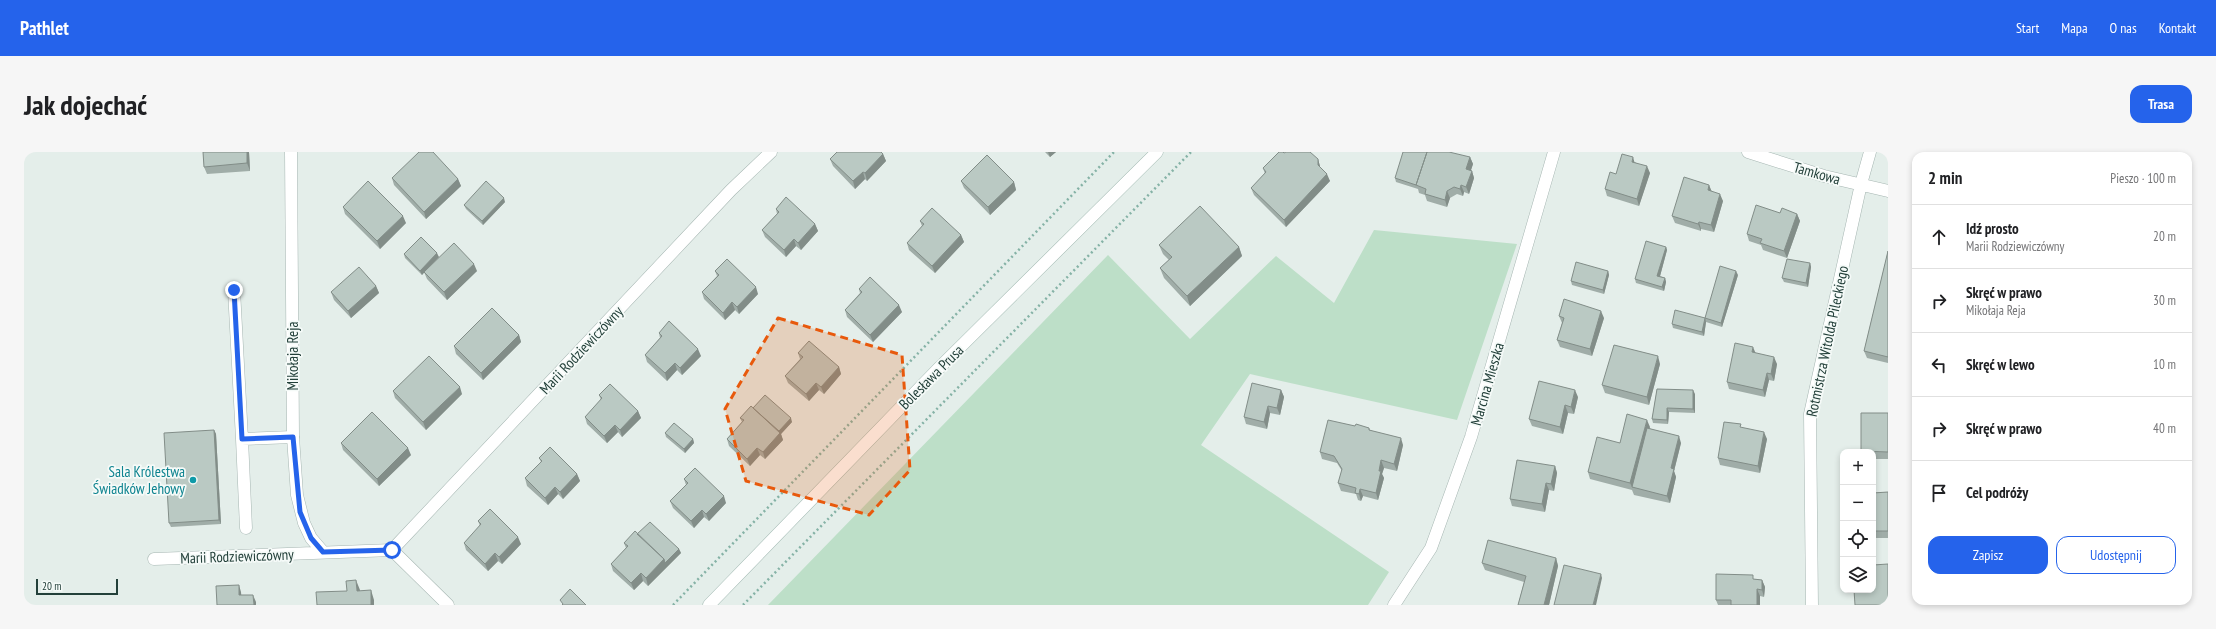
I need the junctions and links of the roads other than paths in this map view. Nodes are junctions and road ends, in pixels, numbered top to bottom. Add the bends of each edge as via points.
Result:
1 (290, 152) edge
2 (771, 152) edge
3 (1157, 152) edge
4 (1554, 152) edge
5 (1748, 152) edge
6 (1870, 152) edge
7 (1860, 184) junction
8 (1888, 191) edge
9 (234, 290) dead end
10 (293, 437) junction
11 (242, 439) junction
12 (246, 528) dead end
13 (392, 550) junction
14 (323, 552) junction
15 (154, 559) dead end
16 (448, 605) edge
17 (709, 605) edge
18 (1394, 605) edge
19 (1812, 605) edge

1 - 10 street, Mikołaja Reja
2 - 13 street, Marii Rodziewiczówny via 726,196
3 - 17 street, Bolesława Prusa via 938,369
4 - 18 street, Marcina Mieszka via 1471,437 1431,548
5 - 7 street, Tamkowa via 1824,176
6 - 7 street, Rotmistrza Witolda Pileckiego
7 - 8 street, Tamkowa
7 - 19 street, Rotmistrza Witolda Pileckiego via 1810,414
9 - 11 street
10 - 11 street
10 - 14 street, Mikołaja Reja via 300,512 311,538
11 - 12 street
13 - 14 street, Marii Rodziewiczówny
13 - 16 street
14 - 15 street, Marii Rodziewiczówny

